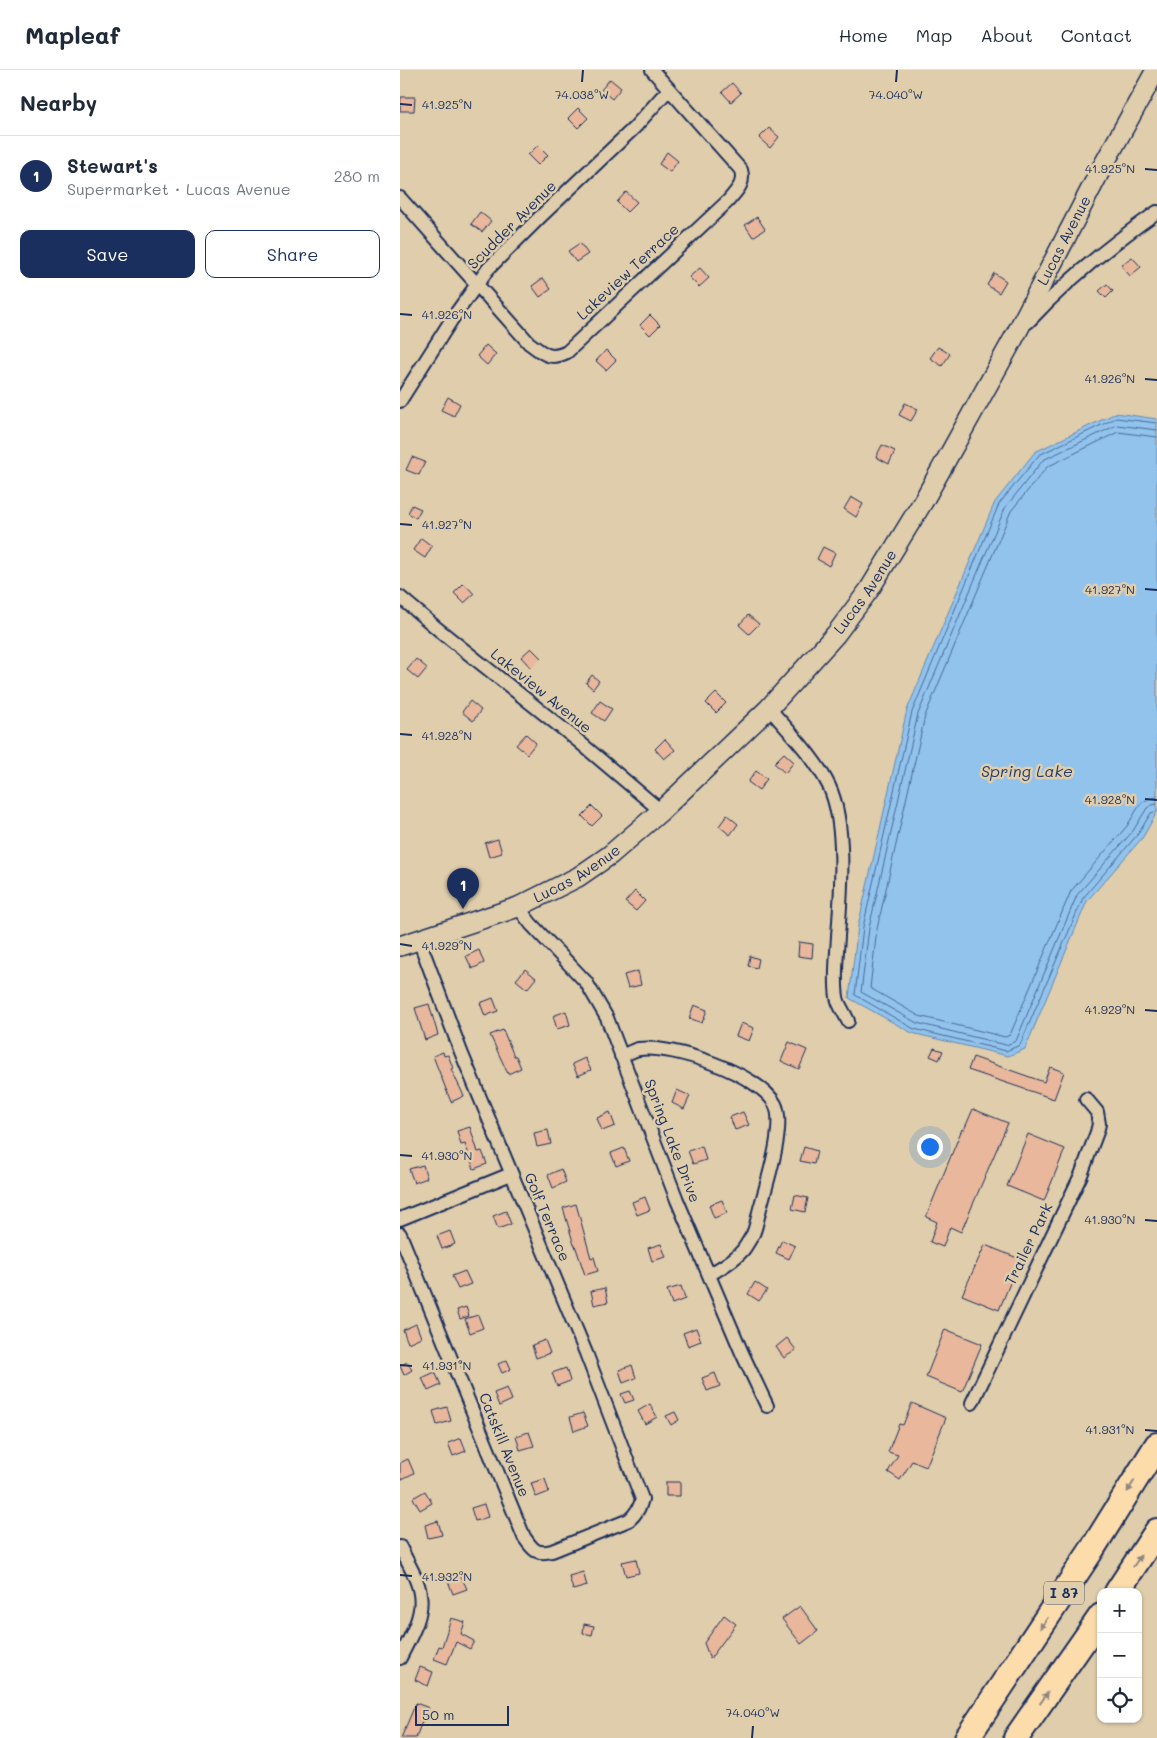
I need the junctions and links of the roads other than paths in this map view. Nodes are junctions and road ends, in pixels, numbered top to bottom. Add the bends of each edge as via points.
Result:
1 (652, 70) edge
2 (1156, 70) edge
3 (669, 89) junction
4 (400, 198) edge
5 (1157, 212) edge
6 (476, 284) junction
7 (1016, 334) junction
8 (400, 401) edge
9 (400, 597) edge
10 (769, 708) junction
11 (661, 811) junction
12 (518, 907) junction
13 (419, 940) junction
14 (400, 946) edge
15 (848, 1021) dead end
16 (621, 1056) junction
17 (1086, 1099) dead end
18 (511, 1174) junction
19 (400, 1219) edge
20 (400, 1234) edge
21 (709, 1275) junction
22 (972, 1403) dead end
23 (767, 1406) dead end
24 (1157, 1444) edge
25 (1157, 1531) edge
26 (400, 1547) edge
27 (539, 1553) joint
28 (1120, 1588) edge
29 (1097, 1622) edge
30 (400, 1658) edge
31 (967, 1738) edge
32 (1016, 1738) edge

1 - 3 street
2 - 7 street, Lucas Avenue
3 - 6 street, Scudder Avenue via 634,128 539,218
3 - 6 street, Lakeview Terrace via 741,170 740,188 728,201 558,357 547,356 527,342
4 - 6 street, Lakeview Terrace
5 - 7 street via 1117,240 1054,293
6 - 8 street, Scudder Avenue
7 - 10 street, Lucas Avenue via 924,500 868,590 836,634
9 - 11 street, Lakeview Avenue
10 - 11 street, Lucas Avenue
10 - 15 street via 815,764 829,786 837,808 841,836 837,998
11 - 12 street, Lucas Avenue via 578,877
12 - 13 street, Lucas Avenue
12 - 16 street, Spring Lake Drive via 586,982 607,1018
13 - 14 street, Lucas Avenue
13 - 18 street, Golf Terrace
16 - 21 street, Spring Lake Drive
16 - 21 street via 637,1049 679,1052 752,1081 776,1105 779,1125 753,1234 735,1259
17 - 22 street, Trailer Park via 1097,1112 1098,1132
18 - 19 street
18 - 27 street, Golf Terrace via 586,1353 642,1499 641,1506 629,1520 552,1551
20 - 27 street, Catskill Avenue via 524,1538
21 - 23 street, Spring Lake Drive
24 -> 31 highway, I 87 via 1091,1551
28 -> 25 highway
26 - 30 street via 421,1596 420,1614
32 -> 29 highway, I 87

